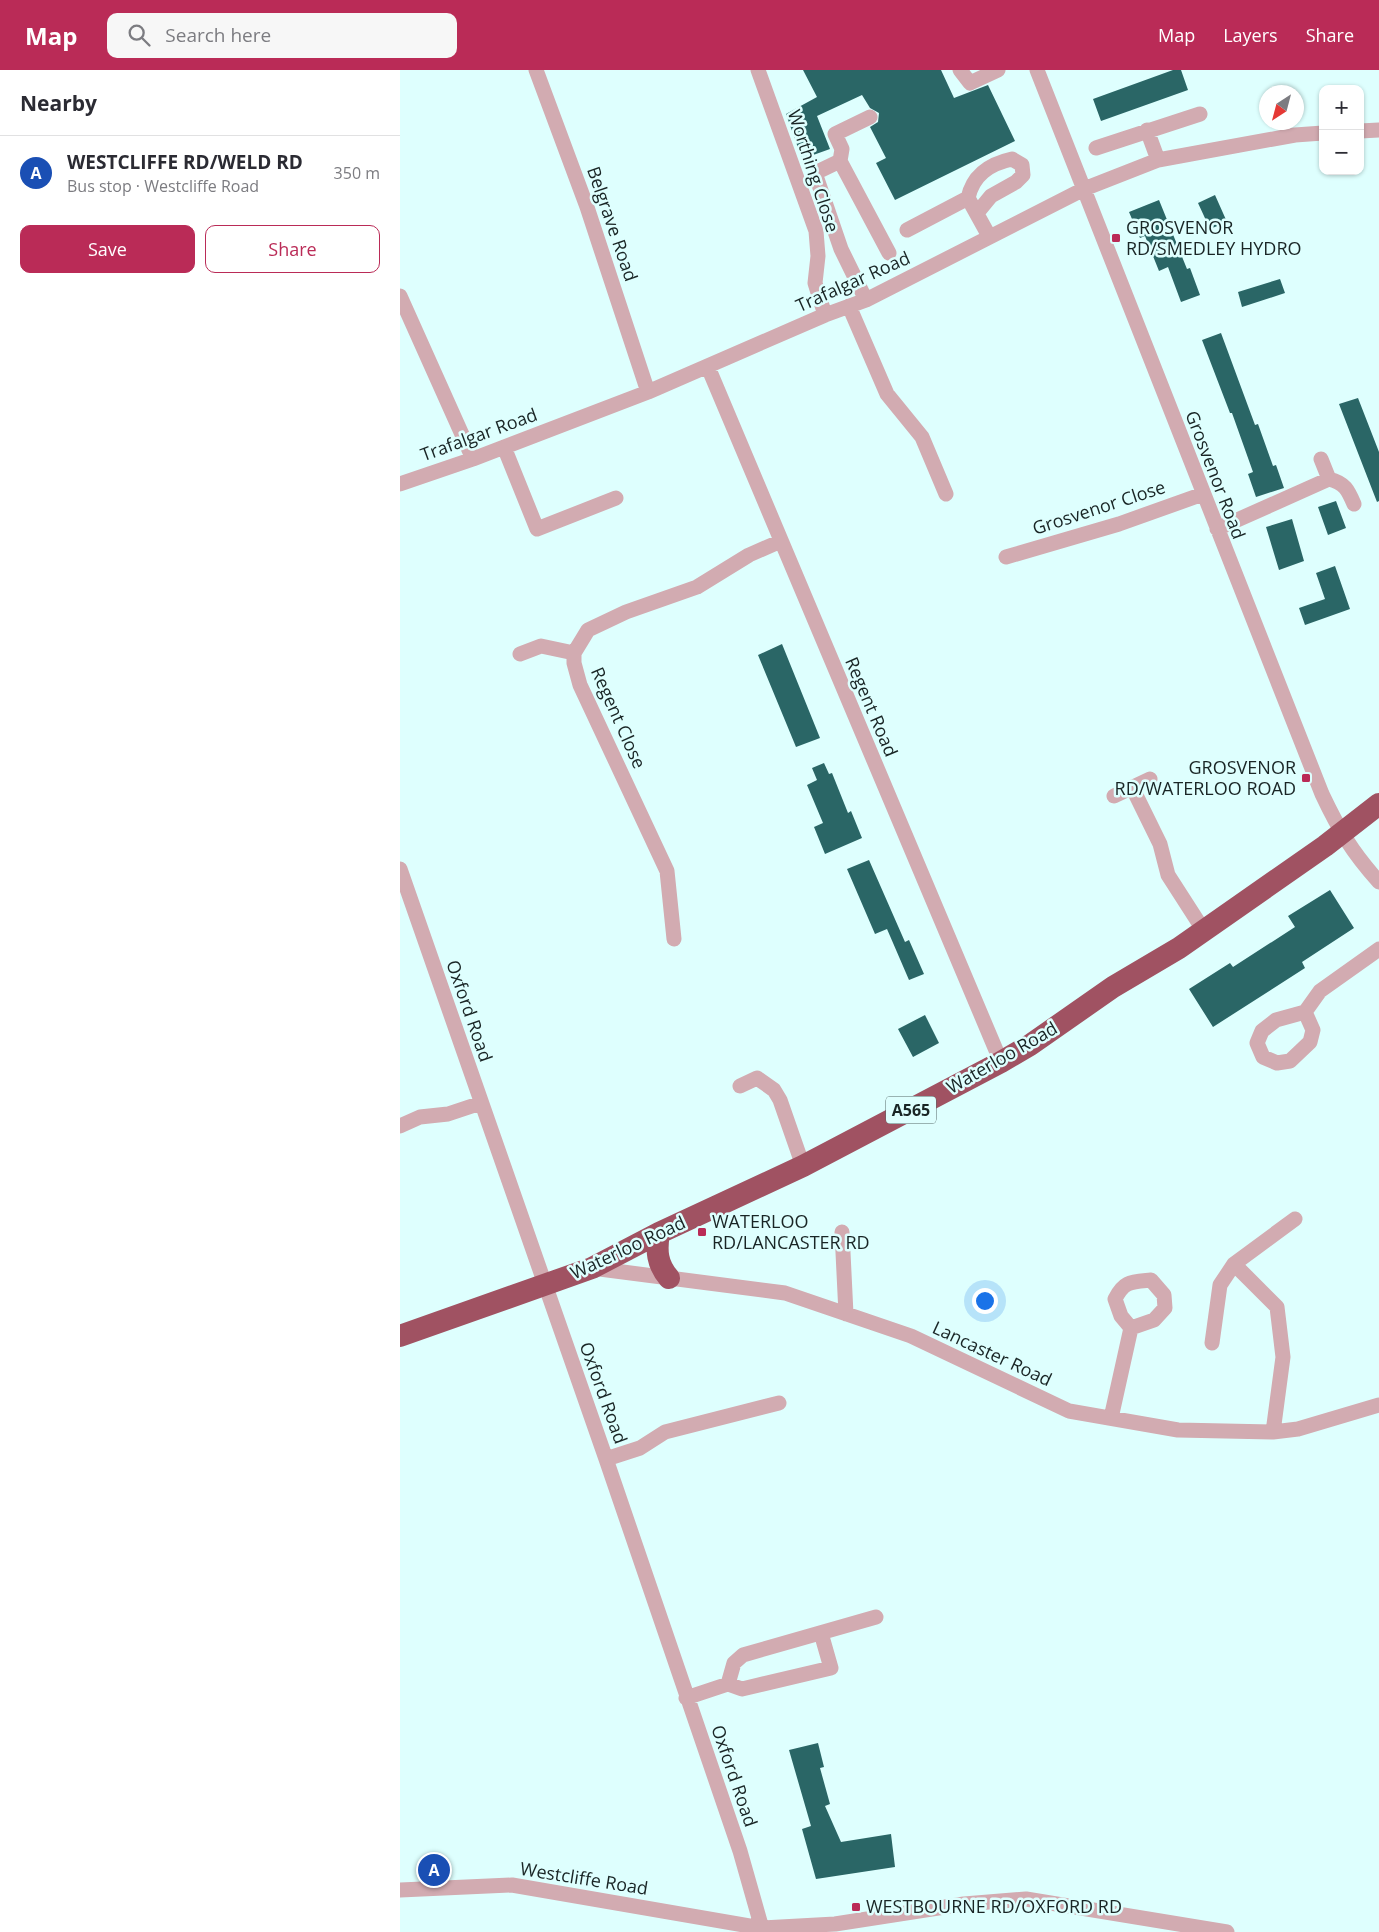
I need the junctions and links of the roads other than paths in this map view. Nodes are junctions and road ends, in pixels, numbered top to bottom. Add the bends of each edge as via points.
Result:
1 (536, 70) edge
2 (758, 70) edge
3 (960, 70) edge
4 (998, 70) edge
5 (1037, 70) edge
6 (1200, 114) dead end
7 (870, 117) dead end
8 (1147, 130) junction
9 (1379, 130) edge
10 (1364, 131) edge
11 (1319, 133) edge
12 (1096, 148) dead end
13 (1158, 160) junction
14 (840, 161) junction
15 (1084, 189) junction
16 (968, 198) junction
17 (977, 213) junction
18 (907, 230) dead end
19 (989, 236) junction
20 (889, 253) dead end
21 (400, 296) edge
22 (866, 300) junction
23 (849, 306) junction
24 (825, 316) junction
25 (708, 367) junction
26 (648, 392) junction
27 (504, 447) junction
28 (473, 459) junction
29 (1321, 459) dead end
30 (1329, 479) junction
31 (400, 484) edge
32 (946, 494) dead end
33 (1203, 494) junction
34 (616, 498) dead end
35 (1354, 504) dead end
36 (1217, 530) junction
37 (781, 541) junction
38 (1006, 557) dead end
39 (574, 653) junction
40 (520, 654) dead end
41 (1150, 779) dead end
42 (1132, 787) junction
43 (1114, 796) dead end
44 (1379, 804) edge
45 (1341, 834) junction
46 (400, 869) edge
47 (1379, 882) edge
48 (1204, 931) junction
49 (674, 939) dead end
50 (1379, 949) edge
51 (1304, 1012) dead end
52 (1001, 1062) junction
53 (740, 1086) dead end
54 (481, 1103) junction
55 (400, 1126) edge
56 (802, 1166) junction
57 (1295, 1219) dead end
58 (842, 1232) dead end
59 (659, 1233) junction
60 (1234, 1264) junction
61 (592, 1268) junction
62 (669, 1278) junction
63 (544, 1285) junction
64 (846, 1314) junction
65 (1131, 1328) dead end
66 (400, 1336) edge
67 (1212, 1343) dead end
68 (779, 1403) dead end
69 (1379, 1405) edge
70 (1111, 1418) junction
71 (1273, 1432) junction
72 (606, 1459) junction
73 (876, 1617) dead end
74 (821, 1633) junction
75 (728, 1684) junction
76 (686, 1698) junction
77 (400, 1890) edge
78 (762, 1930) edge
79 (1227, 1932) edge

1 - 26 street, Belgrave Road via 587,207
2 - 24 street, Worthing Close via 816,231 815,283
3 - 4 street via 970,83
5 - 15 street, Grosvenor Road
6 - 8 street
7 - 14 street via 835,134 842,149
8 - 12 street
8 - 13 street
9 - 10 street
11 - 13 street, Trafalgar Road
13 - 15 street, Trafalgar Road
14 - 20 street
14 - 22 street via 815,173 841,249
15 - 19 street, Trafalgar Road
15 - 33 street, Grosvenor Road
16 - 17 street
16 - 17 street via 976,177 1002,161 1012,159 1022,165 1023,175 991,196
16 - 18 street
17 - 19 street
19 - 22 street, Trafalgar Road
21 - 28 street
22 - 23 street, Trafalgar Road
23 - 24 street, Trafalgar Road
23 - 32 street via 887,394 922,438
24 - 25 street, Trafalgar Road
25 - 26 street, Trafalgar Road
25 - 37 street, Regent Road
26 - 27 street, Trafalgar Road
27 - 28 street, Trafalgar Road
27 - 34 street via 537,529
28 - 31 street, Trafalgar Road
29 - 30 street
30 - 35 street via 1348,488
30 - 36 street
33 - 36 street, Grosvenor Road
33 - 38 street, Grosvenor Close via 1120,524
36 - 45 street, Grosvenor Road
37 - 39 street, Regent Close via 749,555 697,587 626,612 588,630
37 - 52 street, Regent Road
39 - 40 street via 541,646
39 - 49 street, Regent Close via 580,685 667,871
41 - 42 street
42 - 43 street
42 - 48 street via 1160,844 1168,875
44 - 45 highway, Waterloo Road / A565
45 - 47 street, Grosvenor Road
45 - 48 highway, Waterloo Road / A565
46 - 54 street, Oxford Road
48 - 52 highway, Waterloo Road / A565
50 - 51 street via 1320,991
52 - 56 highway, Waterloo Road / A565
53 - 56 street via 757,1078 774,1090
54 - 55 street via 448,1114 420,1116
54 - 63 street, Oxford Road
56 - 59 highway, Waterloo Road / A565
57 - 60 street
58 - 64 street
59 - 61 highway, Waterloo Road / A565
59 - 62 highway via 659,1266
60 - 67 street via 1220,1285
60 - 71 street via 1277,1307 1283,1357
61 - 62 street, Lancaster Road
61 - 63 highway, Waterloo Road / A565
62 - 64 street, Lancaster Road via 785,1293
63 - 66 highway, Waterloo Road / A565
63 - 72 street, Oxford Road
64 - 70 street, Lancaster Road via 911,1336 1069,1411
65 - 70 street
68 - 72 street via 665,1432 640,1448
69 - 71 street, Lancaster Road via 1298,1429
70 - 71 street, Lancaster Road via 1178,1430
72 - 76 street, Oxford Road
73 - 74 street
74 - 75 street via 743,1655 734,1663
74 - 75 street via 831,1668 742,1689
75 - 76 street
76 - 78 street, Oxford Road via 740,1851
77 - 78 street, Westcliffe Road via 512,1885
78 - 79 street, Westcliffe Road via 834,1924 1026,1898

